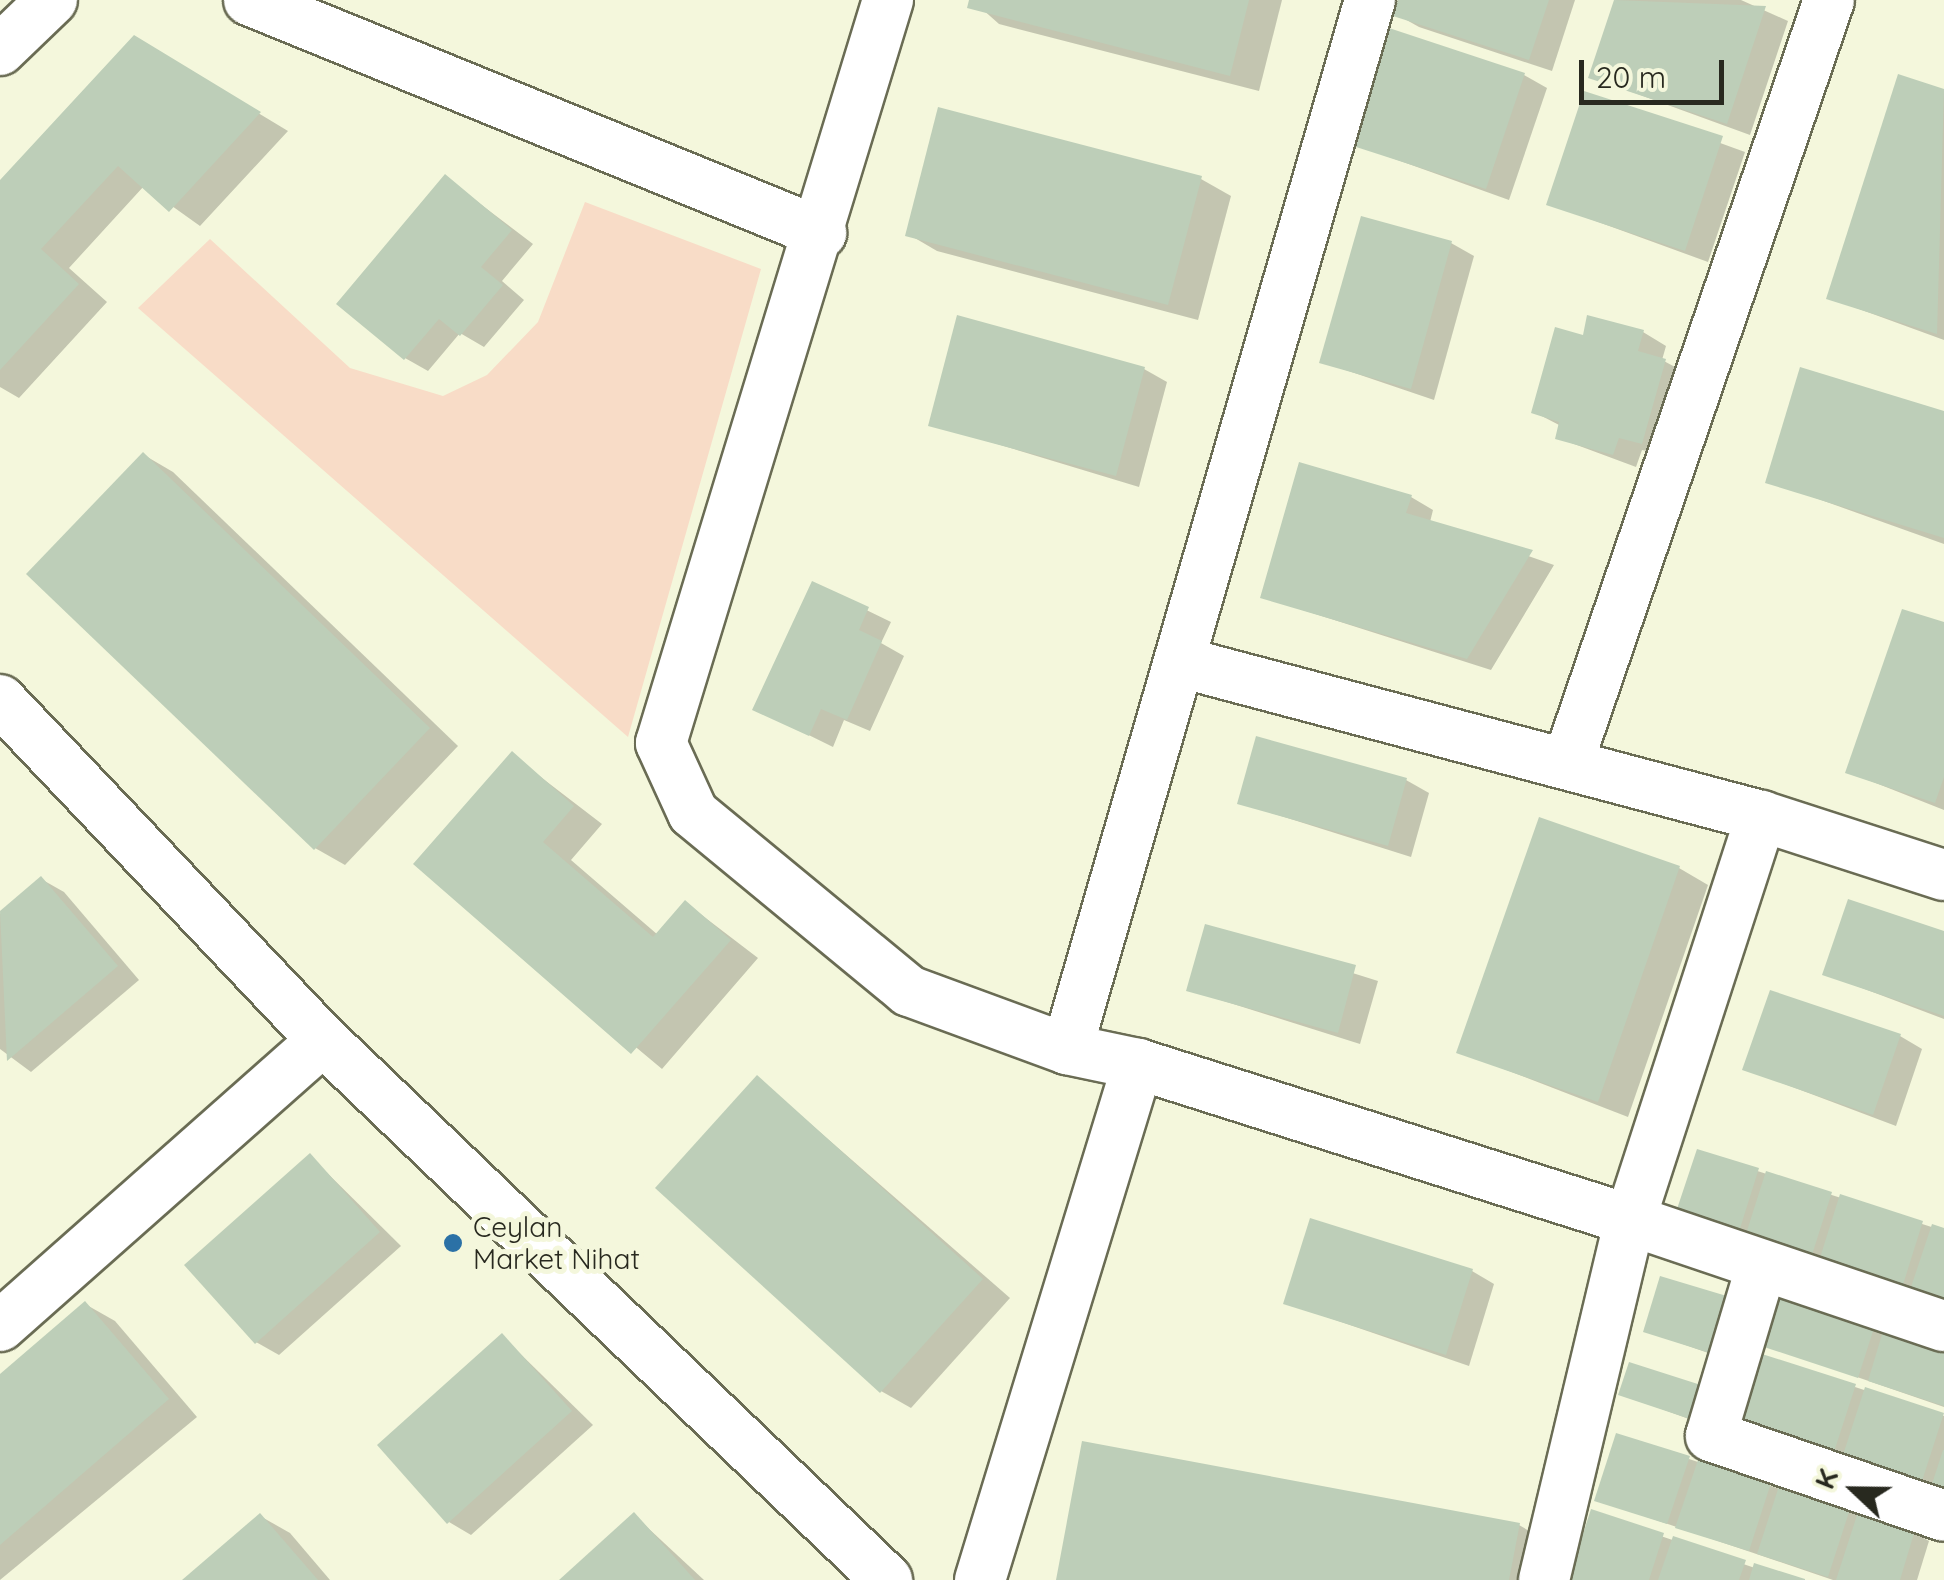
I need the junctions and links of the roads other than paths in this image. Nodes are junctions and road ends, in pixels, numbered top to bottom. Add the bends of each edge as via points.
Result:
1 (249, 0) edge
2 (888, 0) edge
3 (1370, 0) edge
4 (1829, 0) edge
5 (36, 5) edge
6 (0, 50) edge
7 (821, 233) junction
8 (1184, 663) junction
9 (0, 700) edge
10 (1568, 762) junction
11 (1761, 816) junction
12 (1944, 875) edge
13 (323, 1040) junction
14 (1067, 1048) junction
15 (1138, 1064) junction
16 (1630, 1220) junction
17 (1761, 1268) junction
18 (0, 1326) edge
19 (1944, 1326) edge
20 (1944, 1516) edge
21 (887, 1580) edge
22 (980, 1580) edge
23 (1544, 1580) edge

1 - 7 street
2 - 7 street
3 - 8 street
4 - 10 street
5 - 6 street
7 - 14 street via 662,744 693,813 909,991
8 - 10 street
8 - 14 street
9 - 13 street
10 - 11 street
11 - 12 street
11 - 16 street
13 - 18 street
13 - 21 street
14 - 15 street
15 - 16 street
15 - 22 street
16 - 17 street
16 - 23 street
17 - 19 street
17 - 20 street via 1711,1436

